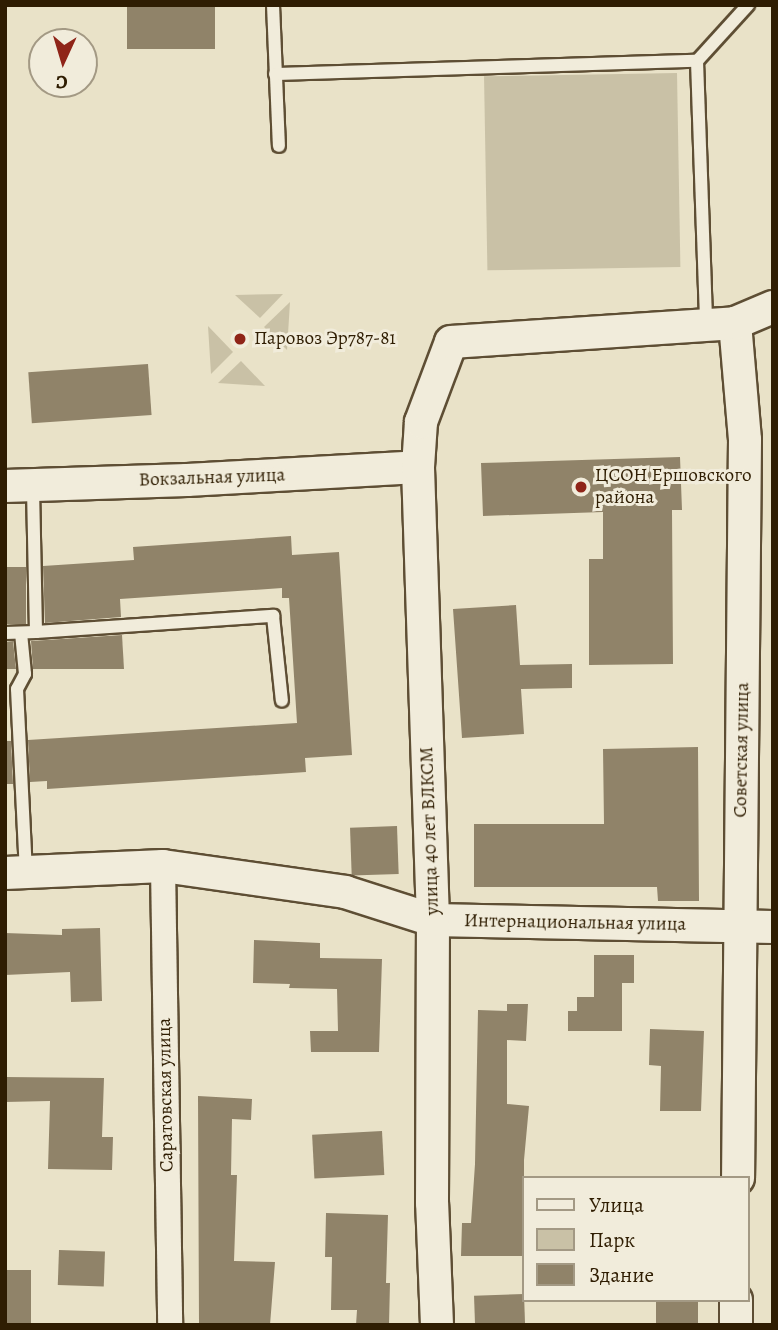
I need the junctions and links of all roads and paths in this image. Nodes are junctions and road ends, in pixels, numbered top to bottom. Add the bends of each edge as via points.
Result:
1 (274, 5) edge
2 (748, 5) edge
3 (698, 61) junction
4 (275, 74) junction
5 (279, 146) dead end
6 (773, 307) edge
7 (720, 324) junction
8 (418, 467) junction
9 (19, 485) edge
10 (36, 632) junction
11 (5, 633) edge
12 (21, 633) junction
13 (282, 702) dead end
14 (163, 866) junction
15 (15, 873) edge
16 (433, 920) junction
17 (741, 927) junction
18 (773, 927) edge
19 (738, 1176) edge
20 (736, 1302) edge
21 (170, 1325) edge
22 (437, 1325) edge
23 (736, 1325) edge

1 - 4 lane
2 - 3 lane
3 - 4 lane
3 - 7 lane
4 - 5 lane
6 - 7 street
7 - 8 street, улица 40 лет ВЛКСМ via 451,342 421,422
7 - 17 street, Советская улица via 745,440
8 - 9 street, Вокзальная улица
8 - 16 street, улица 40 лет ВЛКСМ
9 - 10 lane
10 - 12 lane
10 - 13 lane via 273,616
11 - 12 lane
12 - 15 lane via 25,674 17,689
14 - 15 street, Интернациональная улица
14 - 16 street, Интернациональная улица via 345,892
14 - 21 street, Саратовская улица
16 - 17 street, Интернациональная улица
16 - 22 street, улица 40 лет ВЛКСМ via 432,1203
17 - 18 street, Интернациональная улица
17 - 19 street, Советская улица
20 - 23 street

